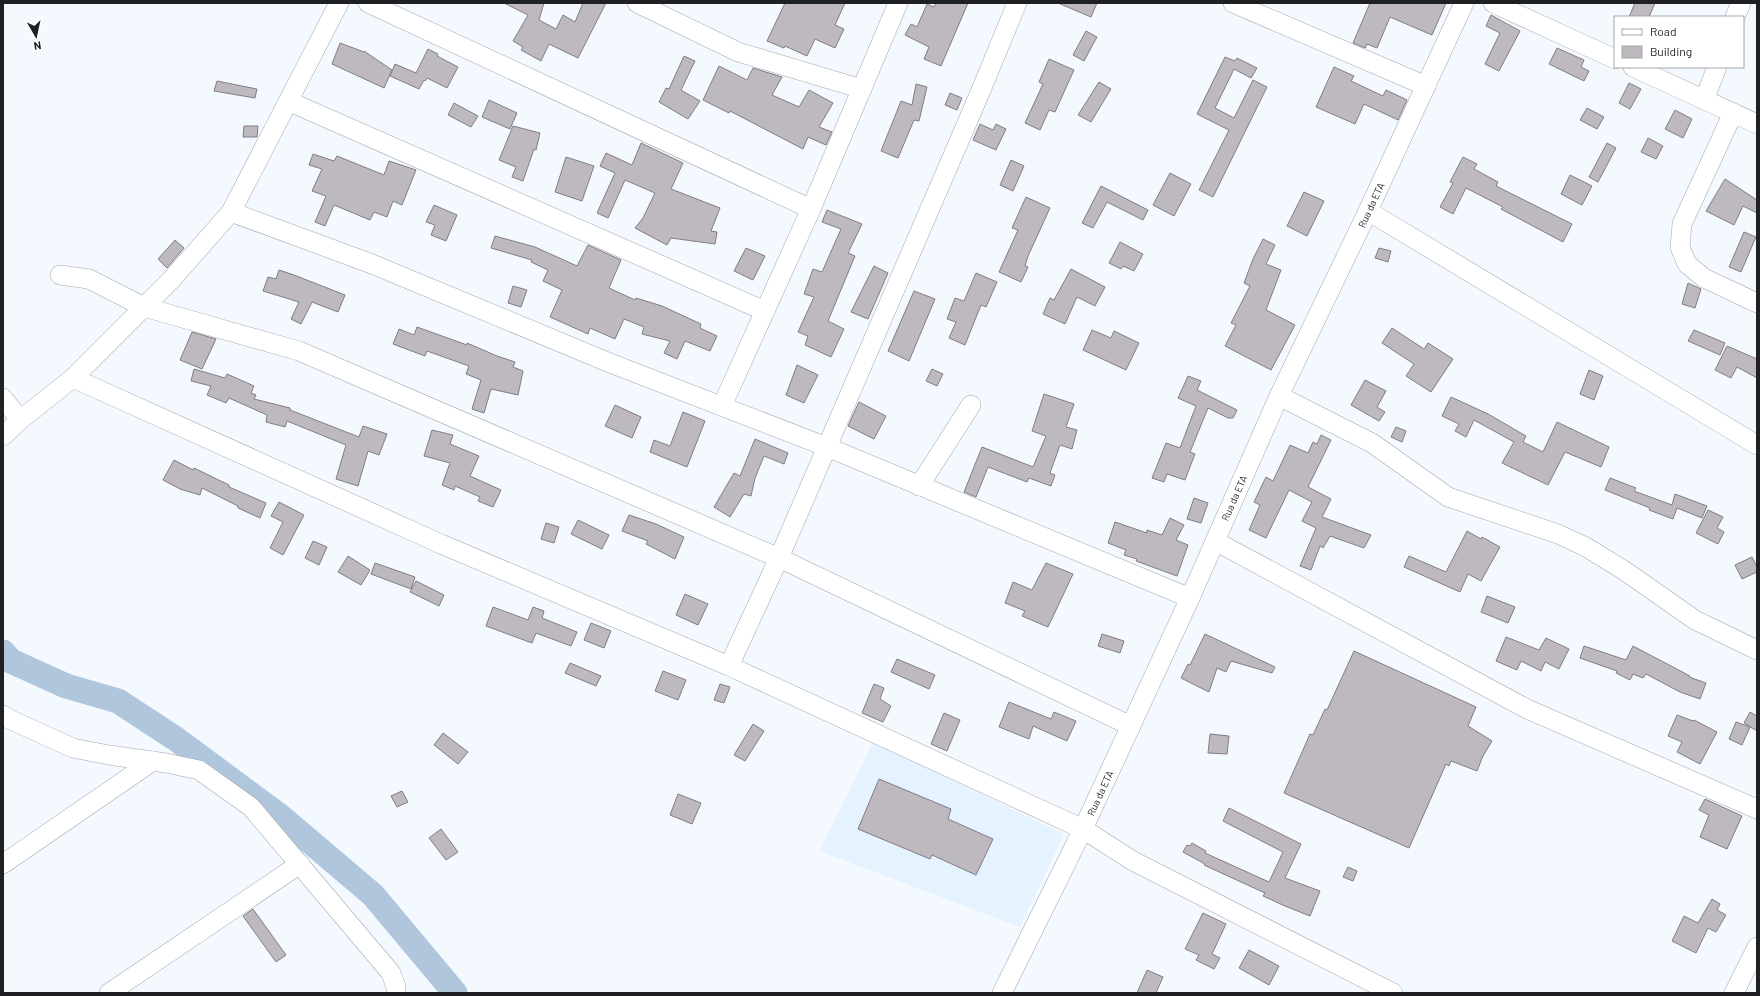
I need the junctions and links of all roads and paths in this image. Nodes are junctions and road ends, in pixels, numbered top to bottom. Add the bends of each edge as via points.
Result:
1 (339, 3) edge
2 (368, 3) edge
3 (637, 3) edge
4 (898, 3) edge
5 (1017, 3) edge
6 (1233, 3) edge
7 (1464, 3) edge
8 (1493, 3) edge
9 (1741, 3) edge
10 (1735, 16) edge
11 (1614, 59) edge
12 (1635, 68) edge
13 (1716, 68) edge
14 (1426, 86) junction
15 (862, 89) junction
16 (288, 100) junction
17 (1704, 100) junction
18 (1732, 113) junction
19 (1757, 124) edge
20 (811, 209) junction
21 (1368, 210) junction
22 (231, 212) junction
23 (60, 275) dead end
24 (1757, 303) edge
25 (144, 307) junction
26 (765, 311) junction
27 (73, 378) junction
28 (1279, 396) junction
29 (3, 398) edge
30 (971, 404) dead end
31 (722, 406) junction
32 (20, 420) junction
33 (3, 436) edge
34 (1757, 445) edge
35 (826, 447) junction
36 (919, 486) junction
37 (1215, 541) junction
38 (779, 558) junction
39 (1190, 598) junction
40 (1757, 650) edge
41 (729, 666) junction
42 (3, 715) edge
43 (1131, 726) junction
44 (153, 761) junction
45 (1757, 809) edge
46 (1083, 829) junction
47 (3, 864) edge
48 (300, 864) junction
49 (1757, 947) edge
50 (109, 993) edge
51 (396, 993) edge
52 (1002, 993) edge
53 (1393, 993) edge
54 (1734, 993) edge

1 - 16 street
2 - 20 street
3 - 15 street via 738,52
4 - 15 street
5 - 35 street
6 - 14 street
7 - 14 street, Rua da ETA
8 - 11 street
9 - 10 street
12 - 17 street
13 - 17 street
14 - 21 street, Rua da ETA
15 - 20 street
16 - 22 street
16 - 26 street
17 - 18 street
18 - 19 street
18 - 24 street via 1682,224 1680,247 1687,264 1704,278
20 - 26 street
21 - 28 street, Rua da ETA
21 - 34 street
22 - 25 street
22 - 31 street via 372,264 610,363
23 - 25 street via 89,279
25 - 27 street
25 - 38 street via 299,351
26 - 31 street
27 - 32 street
27 - 41 street via 441,544
28 - 37 street, Rua da ETA
28 - 40 street via 1372,443 1448,497 1558,534 1586,547 1695,620
29 - 32 street
30 - 36 street
31 - 35 street
32 - 33 street
35 - 36 street
35 - 38 street
36 - 39 street
37 - 39 street, Rua da ETA
37 - 45 street via 1527,709
38 - 41 street
38 - 43 street
39 - 43 street, Rua da ETA
41 - 46 street
42 - 44 street via 73,748
43 - 46 street, Rua da ETA
44 - 47 street
44 - 48 street via 199,770 251,807
46 - 52 street, Rua da ETA
46 - 53 street via 1133,861
48 - 50 street
48 - 51 street via 390,973
49 - 54 street

